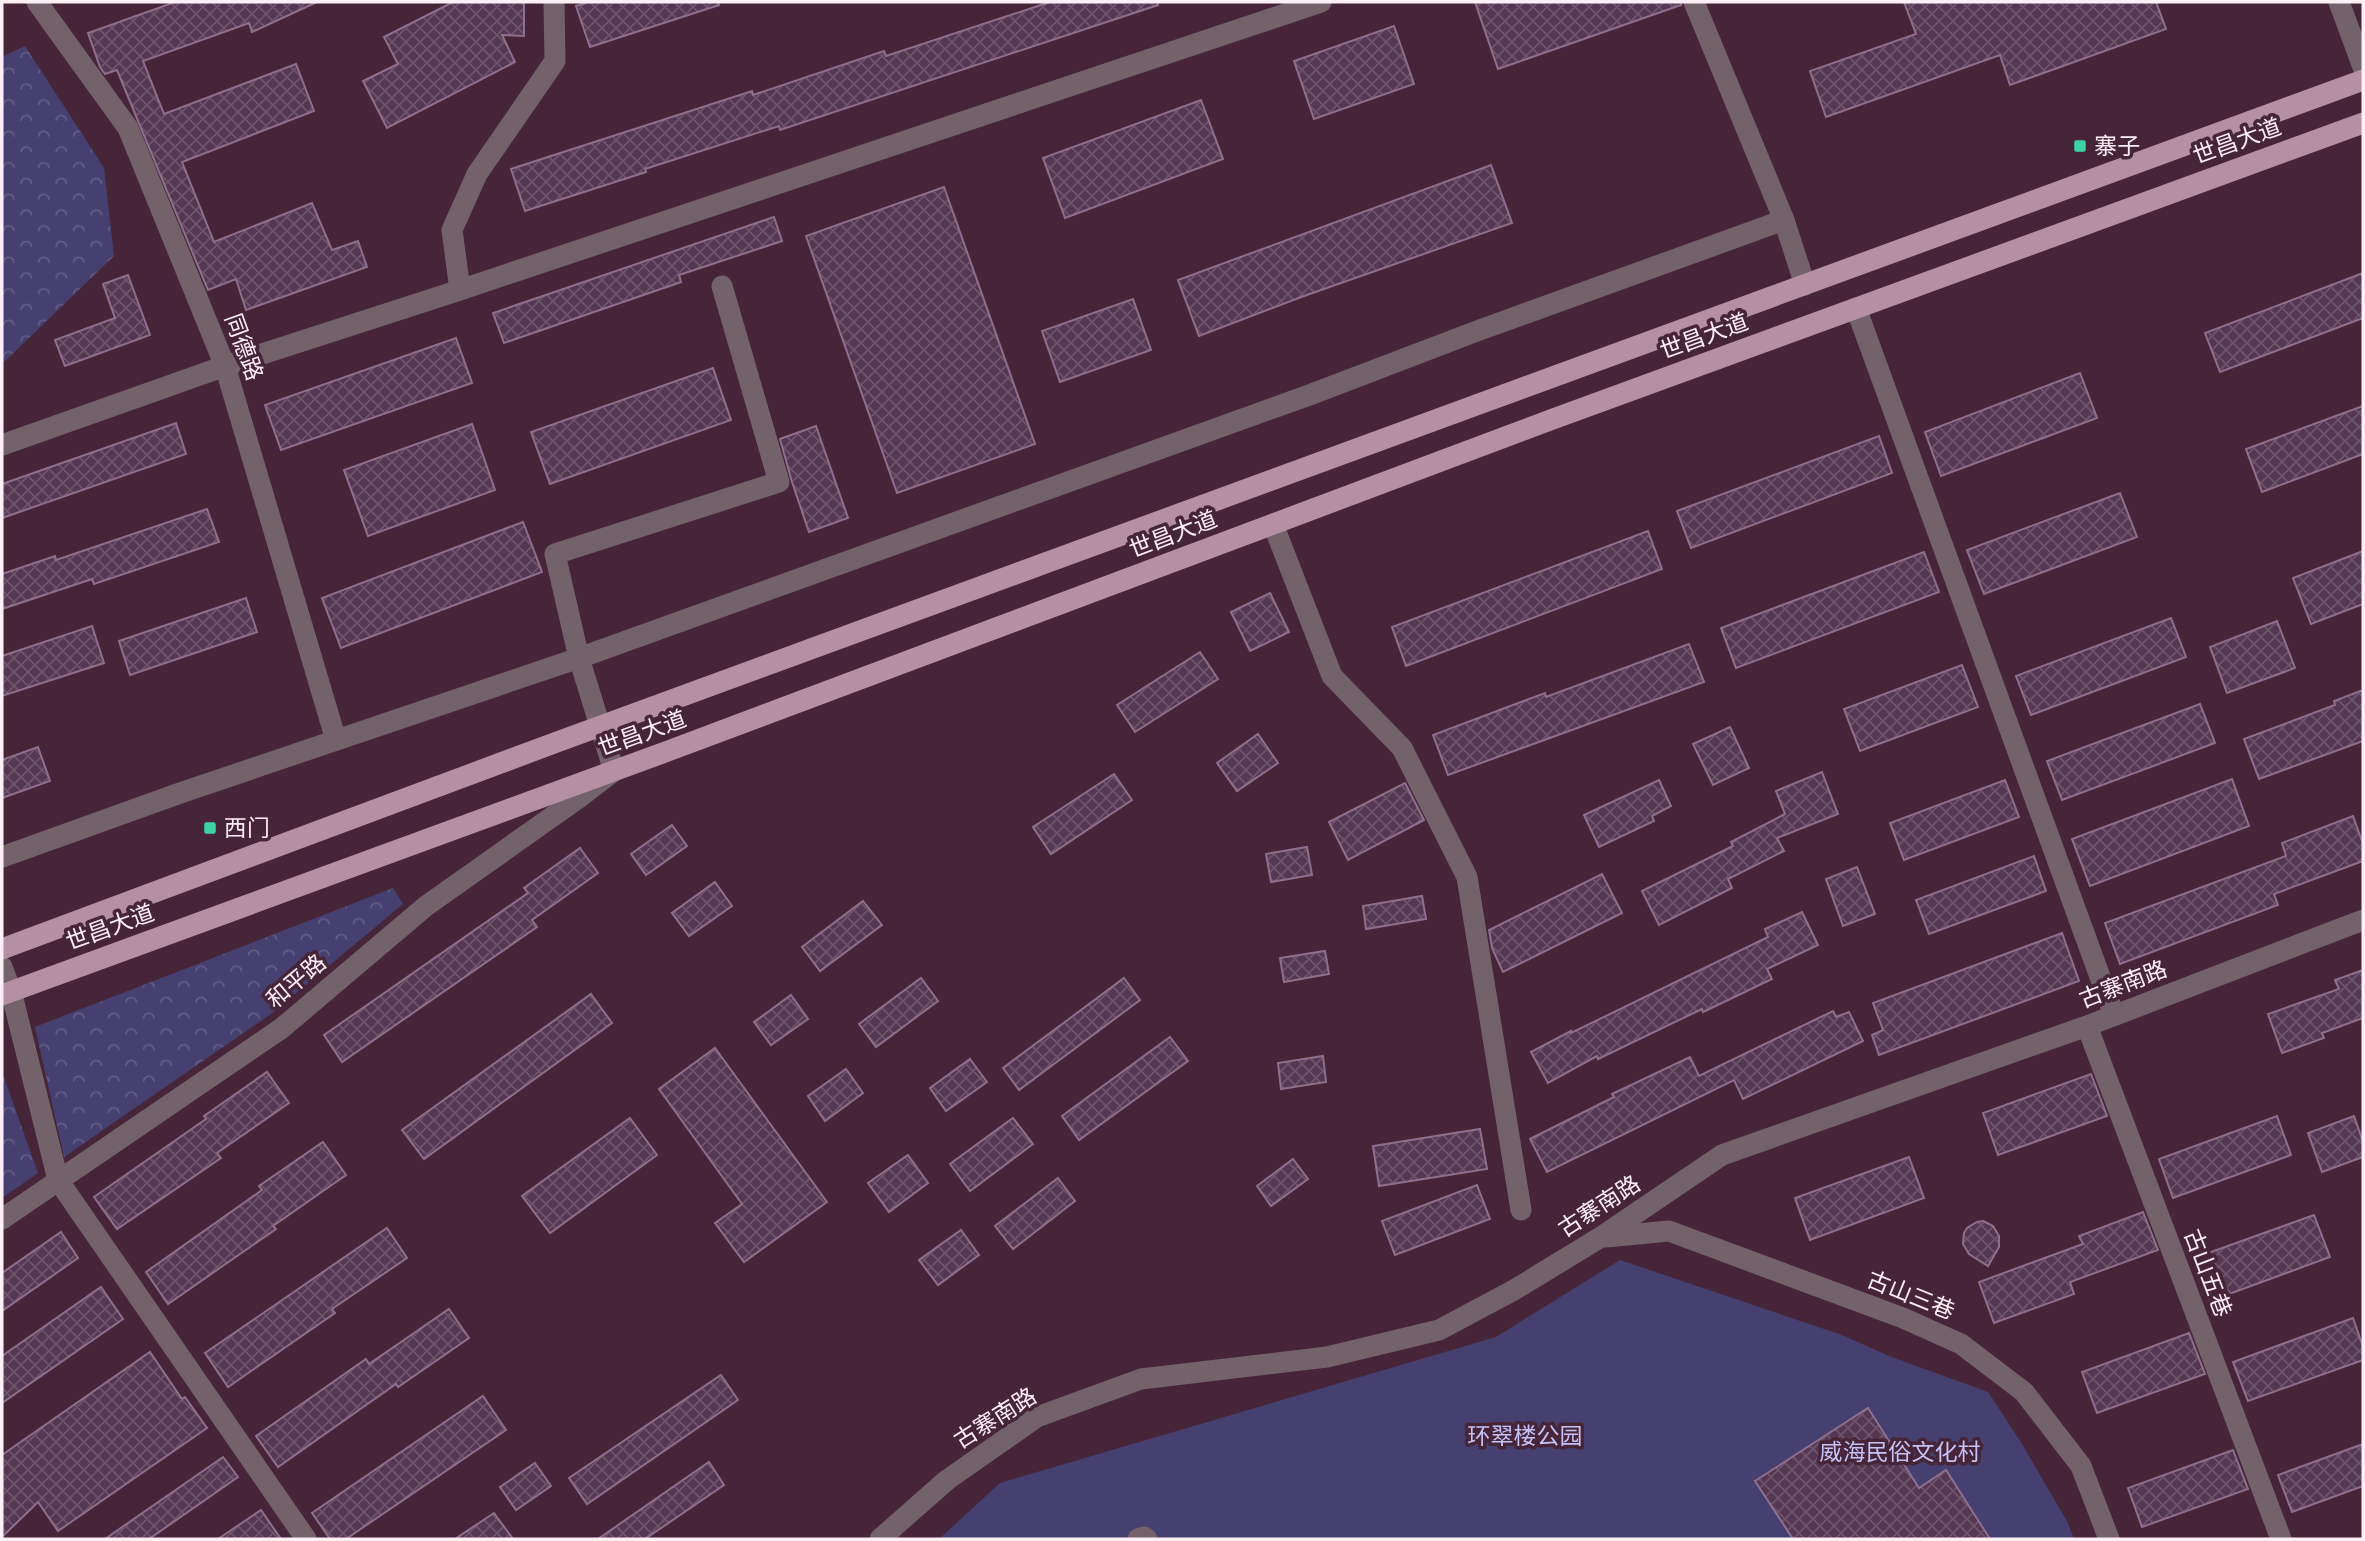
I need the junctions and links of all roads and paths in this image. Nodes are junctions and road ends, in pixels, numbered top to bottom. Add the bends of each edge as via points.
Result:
1 (37, 2) edge
2 (554, 2) edge
3 (1321, 2) edge
4 (1694, 2) edge
5 (2339, 2) edge
6 (2363, 67) edge
7 (2363, 80) edge
8 (2363, 123) edge
9 (1784, 220) junction
10 (1805, 285) junction
11 (722, 286) dead end
12 (460, 290) junction
13 (1856, 308) junction
14 (225, 366) junction
15 (2, 445) edge
16 (1272, 524) junction
17 (579, 658) junction
18 (601, 726) junction
19 (336, 740) junction
20 (614, 771) junction
21 (2, 857) edge
22 (2363, 920) edge
23 (2, 949) edge
24 (2, 967) edge
25 (6, 993) edge
26 (2114, 1015) junction
27 (2087, 1026) junction
28 (58, 1180) junction
29 (1521, 1210) dead end
30 (2, 1219) edge
31 (1601, 1237) junction
32 (306, 1539) edge
33 (880, 1539) edge
34 (1138, 1539) edge
35 (1147, 1539) edge
36 (2109, 1539) edge
37 (2281, 1539) edge

1 - 14 street, 同德路 via 128,128
2 - 12 street via 555,61 477,174 452,230
3 - 12 street
4 - 9 street
5 - 6 street
7 - 10 main road, 世昌大道
8 - 13 main road, 世昌大道
9 - 10 street
9 - 17 street
10 - 18 main road, 世昌大道
11 - 17 street via 779,482 555,554
12 - 14 street
13 - 16 main road, 世昌大道
13 - 26 street
14 - 15 street
14 - 19 street, 同德路
16 - 20 main road, 世昌大道
16 - 29 street via 1332,677 1402,748 1467,877
17 - 18 street
17 - 19 street
18 - 20 street
18 - 23 main road, 世昌大道
19 - 21 street
20 - 25 main road, 世昌大道
20 - 28 street, 和平路 via 426,906 282,1028
22 - 26 street, 古寨南路
24 - 25 street
25 - 28 street
26 - 27 street, 古寨南路
27 - 31 street, 古寨南路 via 1722,1155
27 - 37 street, 古山五巷
28 - 30 street, 和平路
28 - 32 street
31 - 33 street, 古寨南路 via 1439,1331 1327,1357 1142,1379 1037,1417 947,1480
31 - 36 street, 古山三巷 via 1669,1231 1961,1344 2024,1392 2081,1466
34 - 35 street

